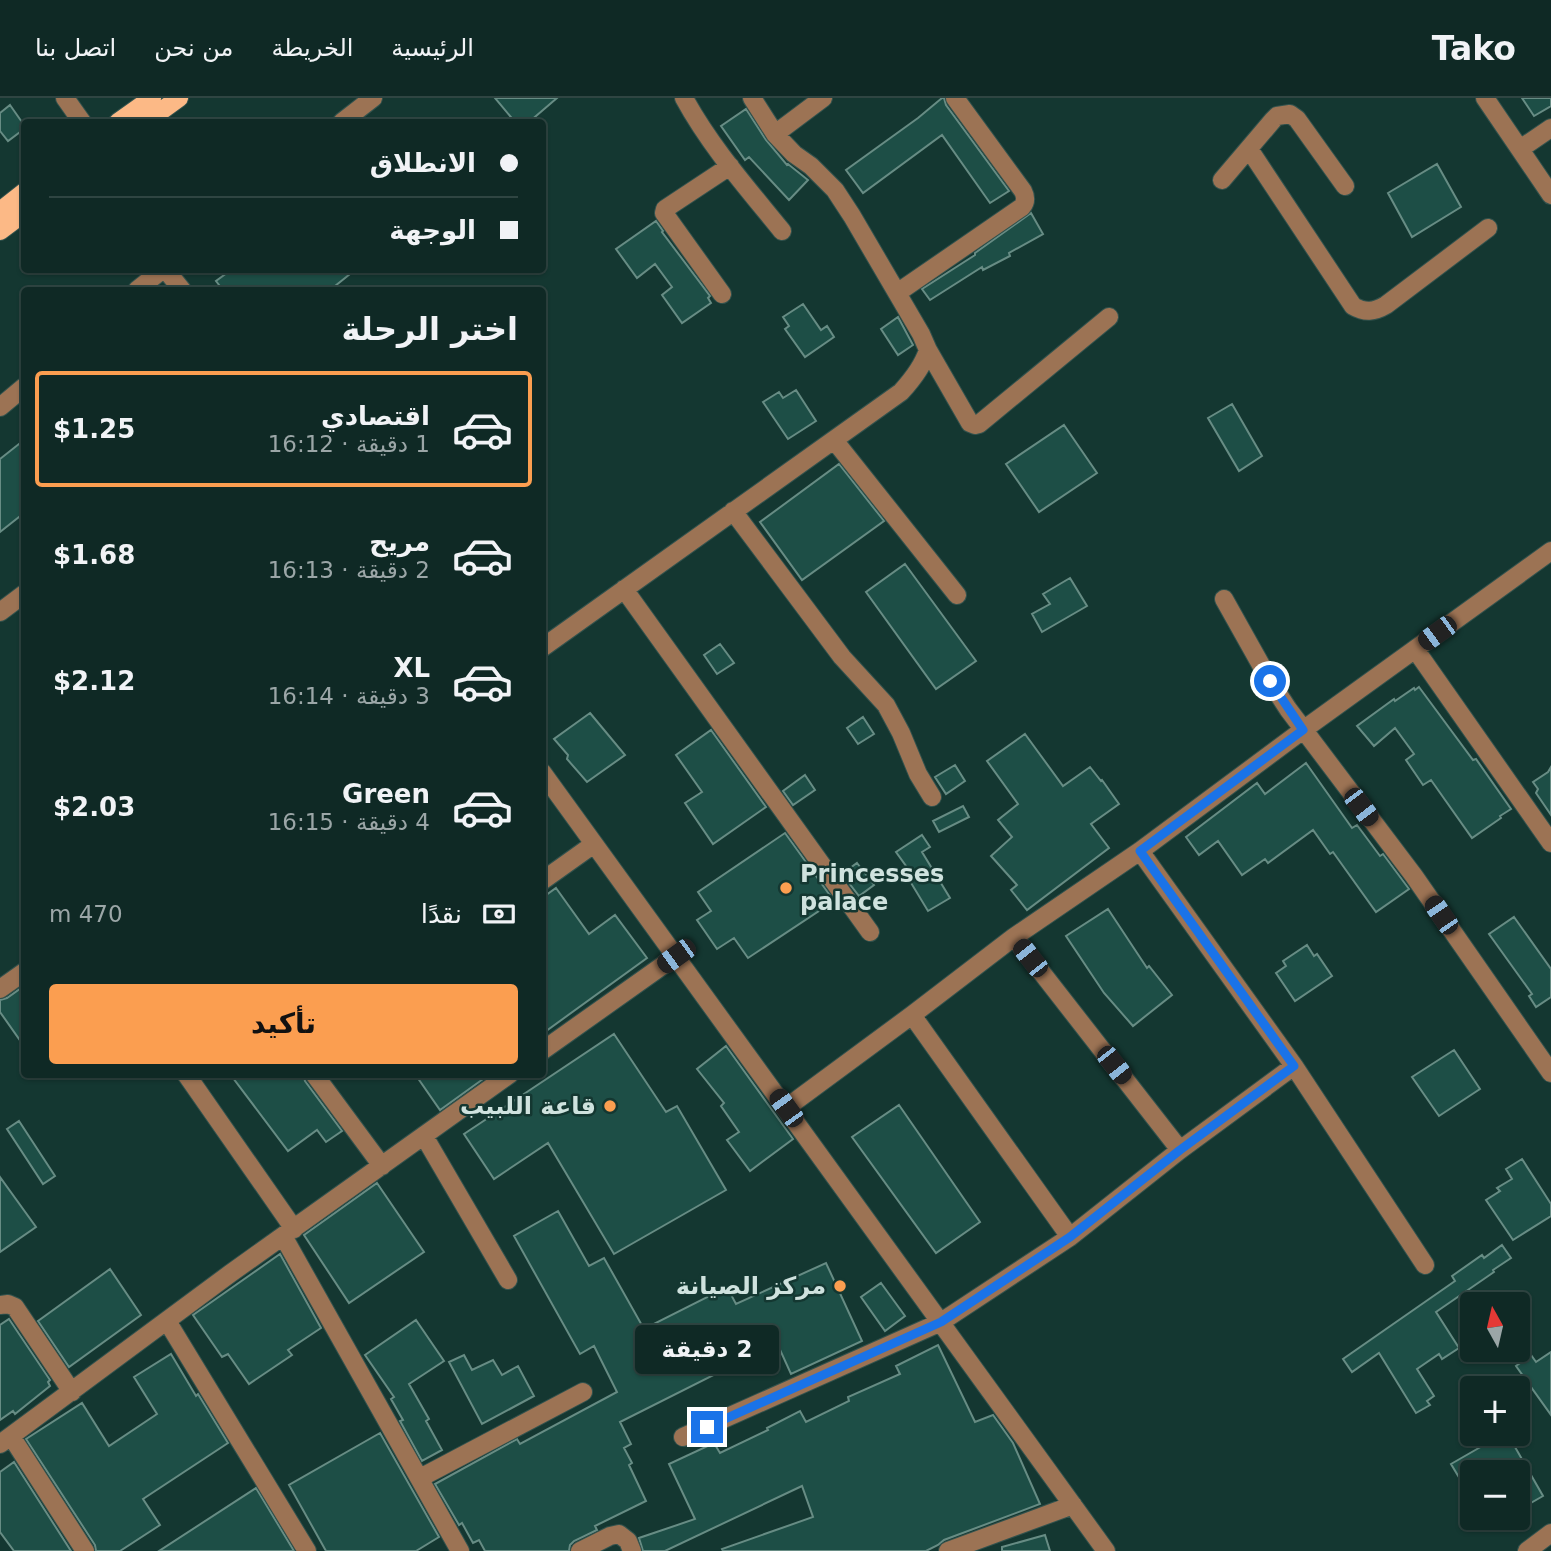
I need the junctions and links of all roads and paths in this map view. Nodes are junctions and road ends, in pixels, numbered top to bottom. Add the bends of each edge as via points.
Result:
1 (65, 98) edge
2 (152, 98) edge
3 (179, 98) edge
4 (373, 98) edge
5 (684, 98) edge
6 (752, 98) edge
7 (823, 98) edge
8 (955, 98) edge
9 (1275, 98) edge
10 (1485, 98) edge
11 (1286, 114) junction
12 (80, 119) edge
13 (122, 119) edge
14 (150, 119) edge
15 (346, 119) edge
16 (1551, 128) edge
17 (775, 134) junction
18 (1250, 149) junction
19 (1520, 149) junction
20 (730, 166) junction
21 (1222, 180) dead end
22 (1345, 186) dead end
23 (21, 194) edge
24 (1551, 195) edge
25 (0, 211) edge
26 (21, 215) edge
27 (1488, 228) dead end
28 (0, 232) edge
29 (782, 232) dead end
30 (160, 273) edge
31 (167, 273) edge
32 (141, 287) edge
33 (179, 287) edge
34 (897, 293) junction
35 (722, 294) dead end
36 (1109, 317) dead end
37 (928, 351) junction
38 (21, 390) edge
39 (0, 407) edge
40 (834, 440) junction
41 (733, 511) junction
42 (1551, 552) edge
43 (624, 589) junction
44 (957, 595) dead end
45 (21, 596) edge
46 (1224, 599) dead end
47 (0, 612) edge
48 (546, 645) edge
49 (1415, 649) junction
50 (1303, 730) junction
51 (546, 778) edge
52 (932, 797) dead end
53 (1551, 843) edge
54 (594, 844) junction
55 (1140, 851) junction
56 (546, 878) edge
57 (870, 932) dead end
58 (1014, 937) junction
59 (676, 956) junction
60 (21, 974) edge
61 (0, 989) edge
62 (912, 1015) junction
63 (546, 1048) edge
64 (1294, 1066) junction
65 (1551, 1073) edge
66 (189, 1078) edge
67 (317, 1078) edge
68 (504, 1078) edge
69 (786, 1108) junction
70 (424, 1136) junction
71 (1180, 1150) junction
72 (382, 1166) junction
73 (288, 1233) junction
74 (1070, 1237) junction
75 (1425, 1265) dead end
76 (508, 1280) dead end
77 (0, 1305) edge
78 (167, 1321) junction
79 (941, 1322) junction
80 (72, 1392) junction
81 (583, 1392) dead end
82 (683, 1437) dead end
83 (6, 1440) edge
84 (420, 1478) junction
85 (1073, 1505) junction
86 (1551, 1533) edge
87 (85, 1551) edge
88 (307, 1551) edge
89 (460, 1551) edge
90 (580, 1551) edge
91 (632, 1551) edge
92 (948, 1551) edge
93 (1106, 1551) edge
94 (1527, 1551) edge

1 - 12 street
2 - 13 main road
3 - 14 main road
4 - 15 street
5 - 20 street
6 - 17 street
7 - 17 street
8 - 34 street via 1026,199 1022,207
9 - 11 street
10 - 19 street
11 - 18 street via 1277,116
11 - 22 street via 1294,115
16 - 19 street
17 - 34 street via 835,190
18 - 21 street
18 - 27 street via 1353,306 1362,310 1386,305
19 - 24 street
20 - 29 street
20 - 35 street via 664,213
23 - 25 main road
26 - 28 main road
30 - 32 street
31 - 33 street
34 - 37 street
36 - 37 street via 975,425
37 - 40 street via 901,392
38 - 39 street
40 - 41 street
40 - 44 street
41 - 43 street
41 - 52 street via 842,657 886,705
42 - 49 street
43 - 48 street
43 - 57 street
45 - 47 street
46 - 50 street
49 - 50 street
49 - 53 street
50 - 55 street
50 - 65 street via 1414,876
51 - 54 street
54 - 56 street
54 - 59 street
55 - 58 street
55 - 64 street
58 - 62 street
58 - 71 street
59 - 63 street
59 - 69 street
60 - 61 street
62 - 69 street
62 - 74 street
64 - 71 street
64 - 75 street
66 - 73 street
67 - 72 street
68 - 70 street
69 - 79 street
70 - 72 street
70 - 76 street
71 - 74 street
72 - 73 street
73 - 78 street
73 - 84 street
74 - 79 street
77 - 80 street via 15,1307
78 - 80 street
78 - 88 street
79 - 82 street
79 - 85 street
80 - 83 street
81 - 84 street
83 - 87 street
84 - 89 street
85 - 92 street
85 - 93 street
86 - 94 street
90 - 91 street via 619,1534

